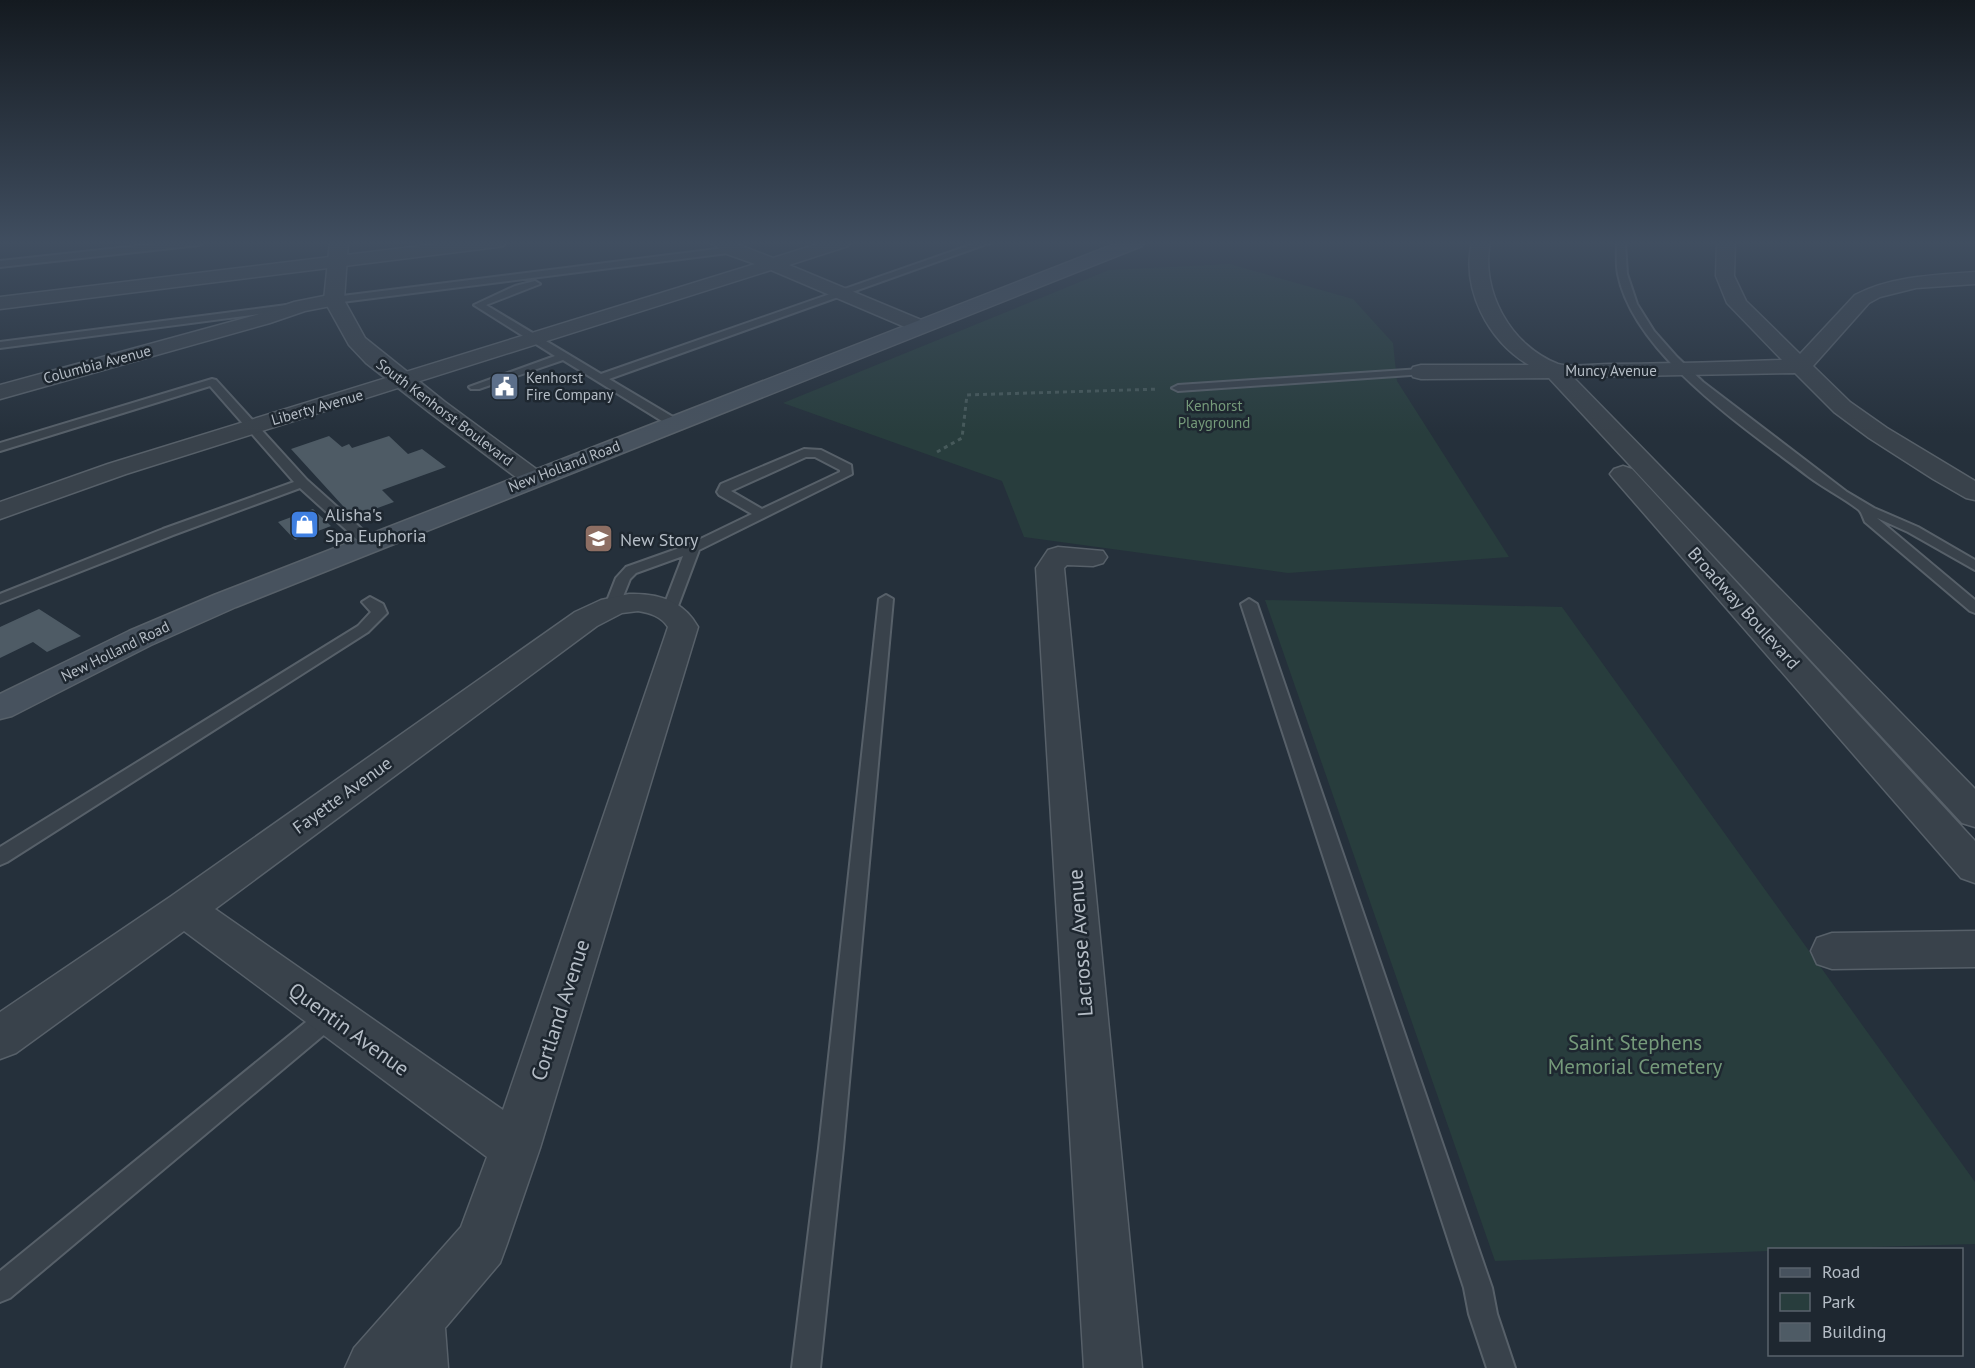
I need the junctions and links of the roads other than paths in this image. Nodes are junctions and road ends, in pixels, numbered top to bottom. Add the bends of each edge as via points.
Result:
1 (301, 306) joint
2 (337, 306) edge
3 (480, 306) edge
4 (640, 306) edge
5 (807, 306) edge
6 (870, 306) edge
7 (971, 306) edge
8 (1489, 306) edge
9 (1634, 306) edge
10 (1740, 306) edge
11 (1856, 306) edge
12 (919, 326) junction
13 (536, 339) junction
14 (0, 345) edge
15 (564, 356) junction
16 (1533, 362) junction
17 (1801, 366) junction
18 (1682, 370) junction
19 (1421, 372) joint
20 (601, 378) junction
21 (404, 381) junction
22 (476, 387) dead end
23 (1178, 388) road end
24 (0, 392) edge
25 (674, 423) junction
26 (250, 427) junction
27 (0, 447) edge
28 (1975, 468) edge
29 (534, 478) junction
30 (302, 483) junction
31 (1975, 492) edge
32 (1867, 510) junction
33 (0, 511) edge
34 (762, 515) junction
35 (369, 543) junction
36 (693, 548) junction
37 (1093, 557) dead end
38 (1975, 566) edge
39 (0, 599) edge
40 (886, 599) dead end
41 (370, 602) dead end
42 (1249, 604) dead end
43 (1975, 608) edge
44 (599, 613) junction
45 (675, 624) junction
46 (0, 708) edge
47 (1975, 813) edge
48 (0, 857) edge
49 (1975, 867) edge
50 (184, 909) junction
51 (1975, 949) edge
52 (1832, 951) dead end
53 (330, 1016) junction
54 (0, 1038) edge
55 (515, 1148) junction
56 (0, 1288) edge
57 (418, 1345) edge
58 (374, 1368) edge
59 (806, 1368) edge
60 (1113, 1368) edge
61 (1501, 1368) edge

1 - 14 lane
1 - 24 street, Columbia Avenue
2 - 21 street, South Kenhorst Boulevard via 356,340
3 - 13 lane
4 - 13 street, Liberty Avenue
5 - 20 lane
6 - 12 street
7 - 12 main road, New Holland Road
8 - 16 street, Broadway Boulevard
9 - 18 lane
10 - 17 street
11 - 17 street
12 - 25 main road, New Holland Road
13 - 15 lane
13 - 21 street, Liberty Avenue
15 - 20 lane
15 - 22 lane
16 - 18 street, Muncy Avenue
16 - 19 street, Muncy Avenue
16 - 47 street, Broadway Boulevard
16 - 49 street, Broadway Boulevard
17 - 18 street, Muncy Avenue
17 - 28 street
17 - 31 street via 1878,434
18 - 32 lane
19 - 23 lane
20 - 25 lane
21 - 26 street, Liberty Avenue
21 - 29 street, South Kenhorst Boulevard
25 - 29 main road, New Holland Road
26 - 27 lane via 212,382
26 - 30 lane
26 - 33 street, Liberty Avenue
29 - 35 main road, New Holland Road
30 - 35 lane
30 - 39 lane
32 - 38 lane via 1892,519
32 - 43 lane via 1870,519
34 - 34 lane via 846,474 848,468 817,453 804,453 726,487 724,492
34 - 36 lane
35 - 46 main road, New Holland Road via 181,620
36 - 44 lane via 631,570
36 - 45 lane
37 - 60 street, Lacrosse Avenue via 1058,556 1050,568
40 - 59 lane
41 - 48 lane via 378,606 379,613 363,629
42 - 61 lane via 1478,1288
44 - 45 street via 624,603 647,603
44 - 50 street, Fayette Avenue
45 - 55 street, Cortland Avenue
50 - 53 street, Quentin Avenue
50 - 54 street, Fayette Avenue
51 - 52 street
53 - 55 street, Quentin Avenue
53 - 56 lane
55 - 57 street, Cortland Avenue via 481,1244
57 - 58 street, Cortland Avenue

